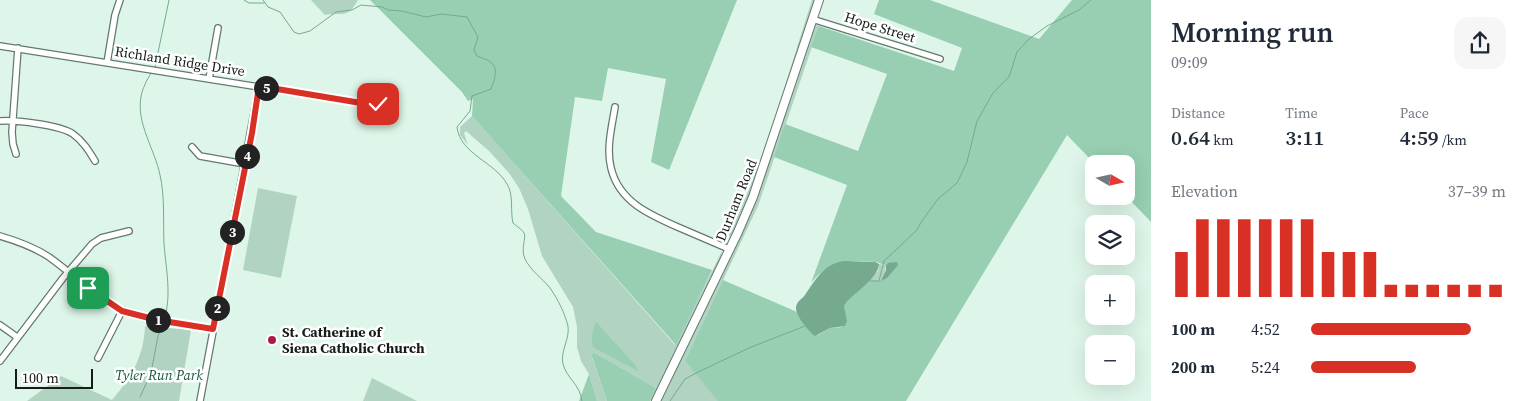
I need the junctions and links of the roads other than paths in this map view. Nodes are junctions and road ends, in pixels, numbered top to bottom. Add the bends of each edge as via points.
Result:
1 (120, 0) edge
2 (819, 0) edge
3 (812, 19) junction
4 (218, 28) dead end
5 (0, 46) edge
6 (18, 48) junction
7 (940, 59) dead end
8 (107, 62) junction
9 (209, 79) junction
10 (259, 86) junction
11 (386, 101) dead end
12 (615, 107) dead end
13 (13, 120) junction
14 (0, 121) edge
15 (192, 147) dead end
16 (16, 154) dead end
17 (95, 161) dead end
18 (245, 164) junction
19 (128, 231) dead end
20 (0, 236) edge
21 (729, 250) junction
22 (67, 273) junction
23 (122, 311) junction
24 (0, 325) edge
25 (213, 329) junction
26 (17, 337) junction
27 (98, 358) dead end
28 (0, 361) edge
29 (200, 401) edge
30 (656, 401) edge

1 - 8 street
2 - 3 main road, Durham Road
3 - 7 street, Hope Street
3 - 21 main road, Durham Road via 753,195
4 - 9 street
5 - 6 street, Richland Ridge Drive
6 - 8 street, Richland Ridge Drive
6 - 13 street
8 - 9 street, Richland Ridge Drive
9 - 10 street, Richland Ridge Drive
10 - 11 street, Richland Ridge Drive via 367,104
10 - 18 street
12 - 21 street via 609,154 615,180 624,194 643,211
13 - 14 street
13 - 16 street
13 - 17 street via 72,133 82,141
15 - 18 street via 200,156
18 - 25 street
19 - 22 street via 101,238 92,244
20 - 22 street via 36,249
21 - 30 main road, Durham Road
22 - 23 street
22 - 26 street
23 - 25 street
23 - 27 street
24 - 26 street
25 - 29 street
26 - 28 street

